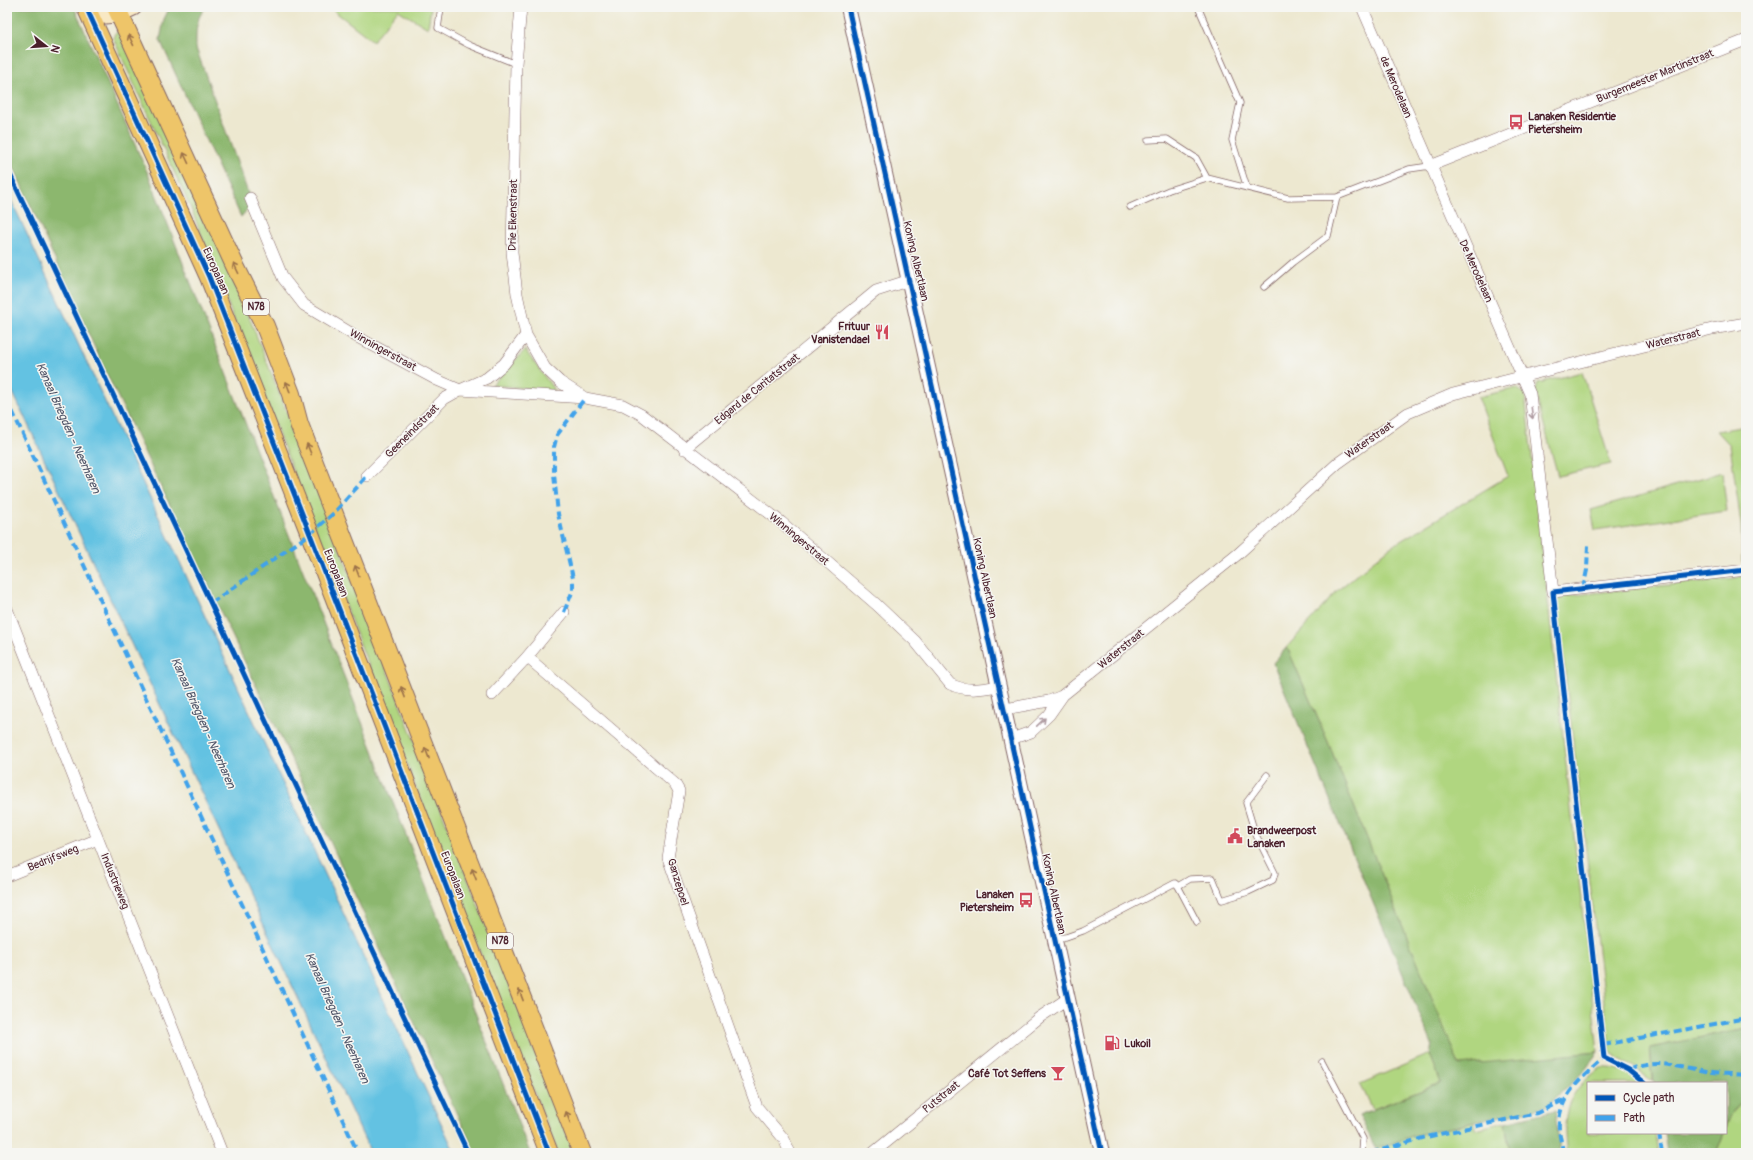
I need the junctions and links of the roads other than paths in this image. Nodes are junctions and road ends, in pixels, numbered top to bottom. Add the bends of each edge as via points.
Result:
1 (441, 7) edge
2 (521, 7) edge
3 (848, 7) edge
4 (1198, 7) edge
5 (1362, 7) edge
6 (92, 10) edge
7 (123, 10) edge
8 (1746, 40) edge
9 (516, 64) junction
10 (1148, 140) dead end
11 (1430, 166) junction
12 (7, 168) edge
13 (1207, 178) junction
14 (1247, 188) junction
15 (1337, 197) junction
16 (250, 198) dead end
17 (1130, 207) dead end
18 (910, 280) junction
19 (1264, 287) dead end
20 (1746, 323) edge
21 (526, 335) junction
22 (1523, 375) junction
23 (460, 390) junction
24 (585, 398) junction
25 (684, 449) junction
26 (367, 476) dead end
27 (1746, 570) edge
28 (1552, 592) junction
29 (7, 609) edge
30 (564, 612) dead end
31 (527, 657) junction
32 (999, 686) junction
33 (492, 695) dead end
34 (1063, 695) junction
35 (1005, 709) junction
36 (1011, 739) junction
37 (1267, 775) dead end
38 (98, 839) junction
39 (7, 876) edge
40 (1178, 886) junction
41 (1197, 922) dead end
42 (1054, 938) junction
43 (1067, 999) junction
44 (1604, 1058) dead end
45 (1322, 1061) dead end
46 (222, 1153) edge
47 (468, 1153) edge
48 (549, 1153) edge
49 (582, 1153) edge
50 (790, 1153) edge
51 (873, 1153) edge
52 (1102, 1153) edge
53 (1362, 1153) edge

1 - 9 lane via 438,28 469,45
2 - 9 street, Drie Eikenstraat
3 - 18 street, Koning Albertlaan
4 - 14 lane via 1240,103 1232,140
5 - 11 street, de Merodelaan
6 - 7 main road
6 - 48 main road, Europalaan / N78 via 209,278
49 -> 7 main road, Europalaan / N78 via 299,424 291,394 265,326 236,268
8 - 11 street, Burgemeester Martinstraat
9 - 21 street, Drie Eikenstraat via 512,252
10 - 13 lane via 1167,139 1196,158
11 - 15 lane via 1410,169
11 - 22 street, De Merodelaan
12 - 47 lane
13 - 14 lane
13 - 17 lane via 1169,190
14 - 15 lane via 1288,198
15 - 19 lane via 1328,236
16 - 23 street, Winningerstraat via 283,278 304,305 359,338
18 - 25 street, Edgard de Caritatstraat via 876,291
18 - 32 street, Koning Albertlaan
20 - 22 street, Waterstraat
21 - 23 street via 504,364 487,378
21 - 24 street, Winningerstraat via 545,368 560,382
22 -> 28 street, De Merodelaan via 1530,394
22 - 34 street, Waterstraat via 1447,396 1408,413 1368,440 1338,462 1238,554
23 - 24 street, Winningerstraat
23 - 26 street, Geeneindstraat via 444,399
24 - 25 street, Winningerstraat via 623,405 642,415
25 - 32 street, Winningerstraat via 781,522 877,605 915,641 950,684 969,690
27 - 28 street
28 - 44 lane
29 - 38 street, Industrieweg
30 - 31 street
31 - 33 street
31 - 50 street, Ganzepoel via 675,784 679,791 668,858 756,1108 784,1139
32 - 35 street, Koning Albertlaan
34 - 35 street, Waterstraat via 1049,701
36 -> 34 street, Waterstraat via 1031,732 1049,715
35 - 36 street, Koning Albertlaan
36 - 42 street, Koning Albertlaan
37 - 40 lane via 1246,803 1256,833 1275,873 1273,880 1248,892 1222,900 1213,878 1190,879
38 - 39 street, Bedrijfsweg
38 - 46 street, Industrieweg
40 - 41 lane
40 - 42 lane via 1175,883 1083,931
42 - 43 street, Koning Albertlaan
43 - 51 street, Putstraat via 1040,1017
43 - 52 street, Koning Albertlaan
45 - 53 lane via 1363,1140

